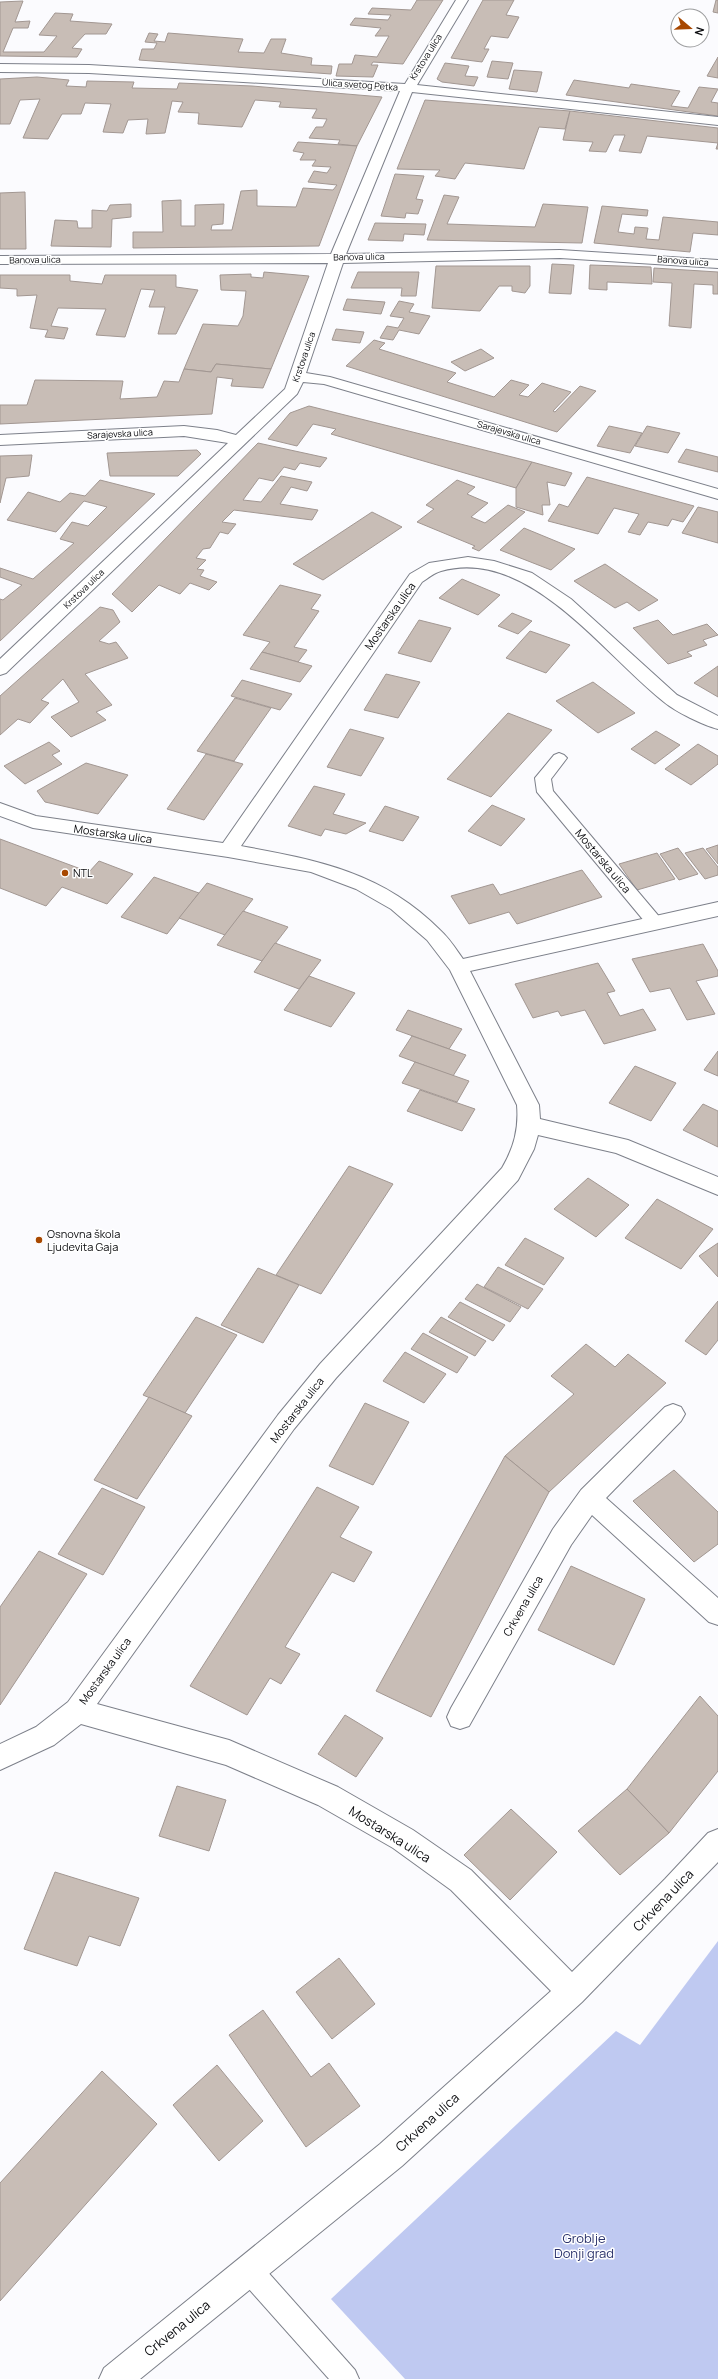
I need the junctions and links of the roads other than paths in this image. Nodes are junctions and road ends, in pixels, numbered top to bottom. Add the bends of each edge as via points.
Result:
1 (462, 0) edge
2 (0, 68) edge
3 (407, 88) junction
4 (718, 121) edge
5 (337, 258) junction
6 (0, 260) edge
7 (718, 264) edge
8 (298, 377) junction
9 (0, 440) edge
10 (239, 441) junction
11 (718, 494) edge
12 (0, 669) edge
13 (718, 723) edge
14 (559, 758) dead end
15 (0, 809) edge
16 (228, 850) junction
17 (718, 909) edge
18 (656, 924) junction
19 (458, 967) junction
20 (531, 1125) junction
21 (718, 1186) edge
22 (672, 1414) dead end
23 (590, 1498) junction
24 (718, 1614) edge
25 (77, 1711) junction
26 (460, 1717) dead end
27 (0, 1757) edge
28 (718, 1842) edge
29 (572, 1992) junction
30 (249, 2270) junction
31 (114, 2379) edge
32 (346, 2379) edge

1 - 3 street, Krstova ulica
2 - 3 street, Ulica svetog Petka via 88,69
3 - 4 street, Ulica svetog Petka
3 - 5 street, Krstova ulica
5 - 6 street, Banova ulica
5 - 7 street, Banova ulica via 560,254
5 - 8 street, Krstova ulica
8 - 10 street, Krstova ulica via 292,391 281,403
8 - 11 street, Sarajevska ulica via 325,380
9 - 10 street, Sarajevska ulica via 184,431 218,435
10 - 12 street, Krstova ulica
13 - 16 street, Mostarska ulica via 671,699 565,603 526,577 488,565 468,562 435,567 416,578
14 - 18 lane, Mostarska ulica via 543,778 545,792
15 - 16 street, Mostarska ulica via 40,823
16 - 19 street, Mostarska ulica via 314,866 363,884 398,904 434,935
17 - 18 street
18 - 19 street
19 - 20 street, Mostarska ulica via 528,1105
20 - 21 street via 620,1146
20 - 25 street, Mostarska ulica via 526,1146 510,1174 328,1371 286,1422
22 - 23 street, Crkvena ulica
23 - 24 street
23 - 26 street, Crkvena ulica via 562,1537
25 - 27 street, Mostarska ulica via 45,1736
25 - 29 street, Mostarska ulica via 229,1754 328,1796 403,1839 461,1880
28 - 29 street, Crkvena ulica
29 - 30 street, Crkvena ulica via 390,2155
30 - 31 street, Crkvena ulica
30 - 32 lane

